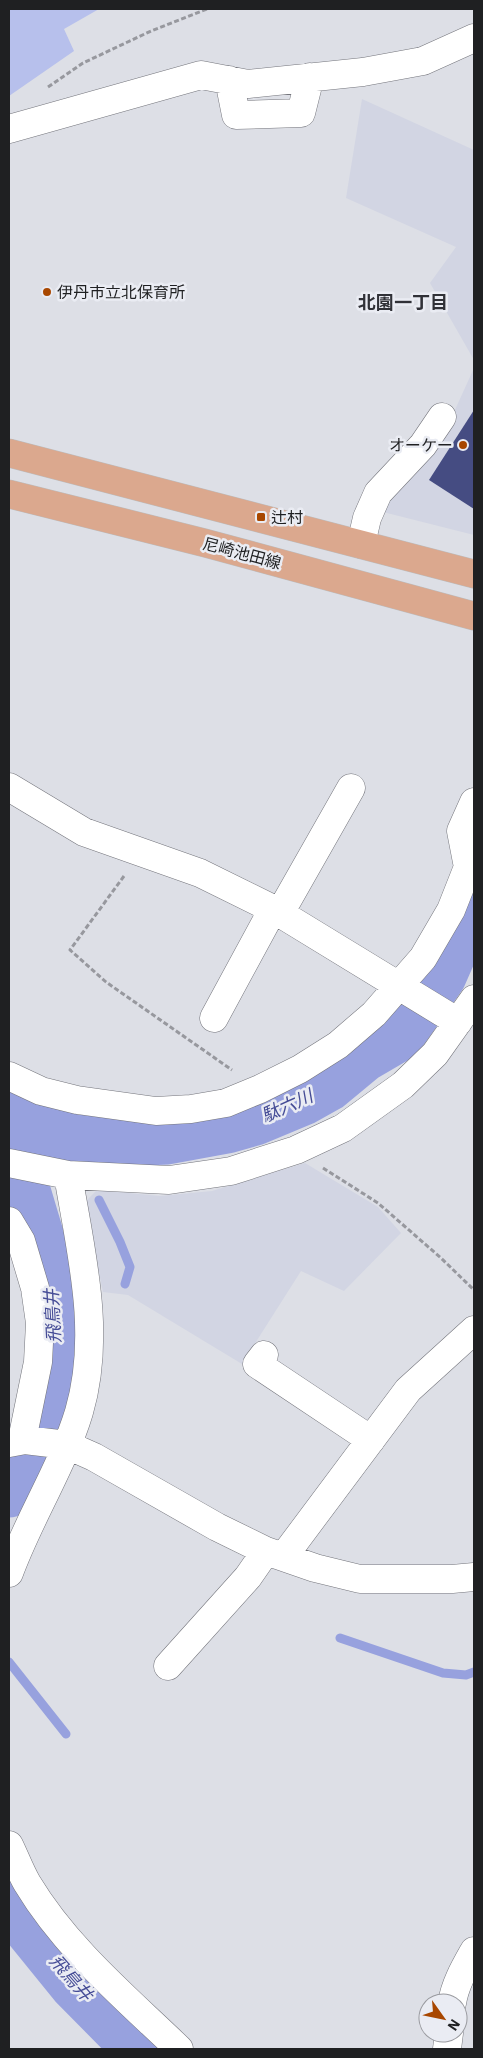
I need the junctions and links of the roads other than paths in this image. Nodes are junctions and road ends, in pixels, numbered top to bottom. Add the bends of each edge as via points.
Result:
1 (474, 38) edge
2 (9, 129) edge
3 (442, 417) dead end
4 (9, 453) edge
5 (9, 494) edge
6 (361, 544) junction
7 (474, 574) edge
8 (474, 616) edge
9 (9, 787) edge
10 (351, 788) dead end
11 (474, 802) edge
12 (277, 911) junction
13 (399, 985) junction
14 (474, 999) edge
15 (214, 1018) dead end
16 (458, 1022) junction
17 (9, 1076) edge
18 (9, 1162) edge
19 (58, 1173) junction
20 (9, 1221) edge
21 (474, 1330) edge
22 (258, 1363) dead end
23 (371, 1440) junction
24 (19, 1441) edge
25 (59, 1444) junction
26 (275, 1554) junction
27 (9, 1573) edge
28 (474, 1577) edge
29 (168, 1666) dead end
30 (9, 1844) edge
31 (471, 1964) edge
32 (454, 1993) edge
33 (179, 2049) edge

1 - 2 street via 423,61 363,72 248,84 201,75
3 - 6 street via 424,445 378,493 367,518
4 - 6 main road
5 - 8 main road, 尼崎池田線
6 - 7 main road
9 - 12 street via 84,832 200,873
10 - 12 street
11 - 13 street via 461,831 468,867 451,910 424,958
12 - 13 street
12 - 15 street
13 - 16 street
13 - 17 street via 374,1014 338,1045 300,1069 226,1103 156,1111 77,1100 41,1091
14 - 16 street
16 - 19 street via 435,1054 403,1085 343,1128 296,1150 231,1171 169,1180
18 - 19 street
19 - 25 street via 87,1294 91,1332 88,1370 79,1412
20 - 24 street via 21,1241 35,1288 40,1323 38,1362
21 - 23 street via 408,1390
22 - 23 street
23 - 26 street
24 - 25 street
25 - 26 street via 94,1457 217,1527
25 - 27 street
26 - 28 street via 360,1579
26 - 29 street via 248,1577
30 - 33 street via 26,1882 55,1923 104,1978
31 - 32 street

